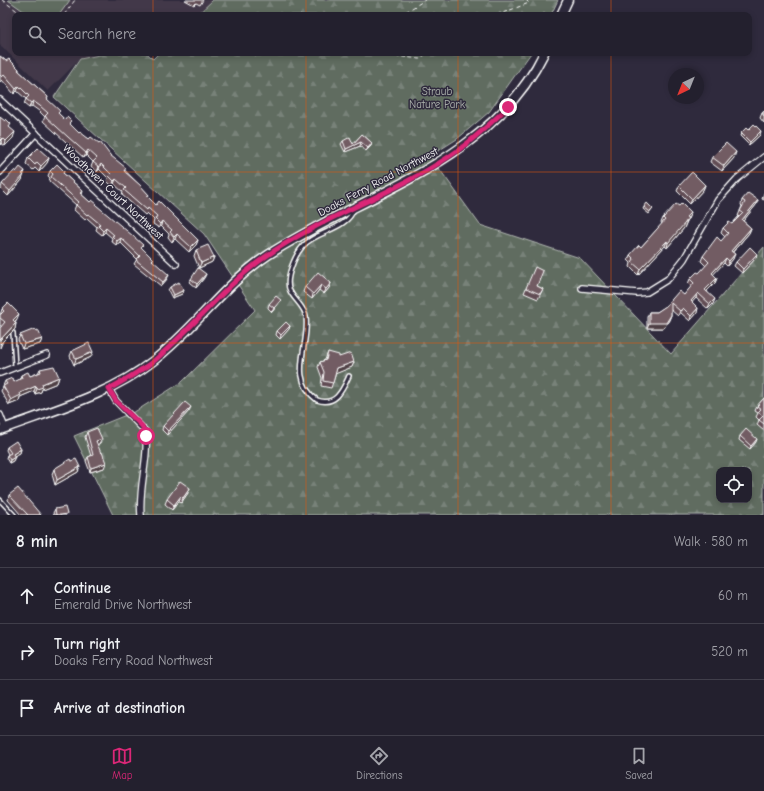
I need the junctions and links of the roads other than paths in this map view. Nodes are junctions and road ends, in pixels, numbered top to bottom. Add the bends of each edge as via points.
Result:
1 (568, 0) edge
2 (562, 12) edge
3 (542, 56) edge
4 (0, 100) edge
5 (36, 134) junction
6 (764, 157) edge
7 (0, 172) edge
8 (354, 207) junction
9 (176, 264) dead end
10 (582, 288) dead end
11 (13, 333) edge
12 (47, 355) dead end
13 (15, 366) junction
14 (0, 373) edge
15 (349, 376) dead end
16 (109, 389) junction
17 (0, 415) edge
18 (3, 430) edge
19 (0, 500) edge
20 (14, 515) edge
21 (140, 515) edge

1 - 2 main road
3 - 8 main road, Doaks Ferry Road Northwest via 532,77 508,107 465,145 426,170
4 - 5 street, Woodhaven Court Northwest
5 - 7 street
5 - 9 street, Woodhaven Court Northwest
6 - 10 street via 737,179 718,200 684,259 668,279 647,292
8 - 15 lane via 352,214 338,226 303,246 289,274 288,282 289,290 306,317 301,367 309,392 317,400 330,401 341,394
8 - 16 main road, Doaks Ferry Road Northwest via 290,241 248,269 154,360
11 - 13 lane
12 - 13 street
13 - 14 street
16 - 18 main road, Doaks Ferry Road Northwest
16 - 21 street via 116,401 145,431
17 - 18 street
19 - 20 lane

